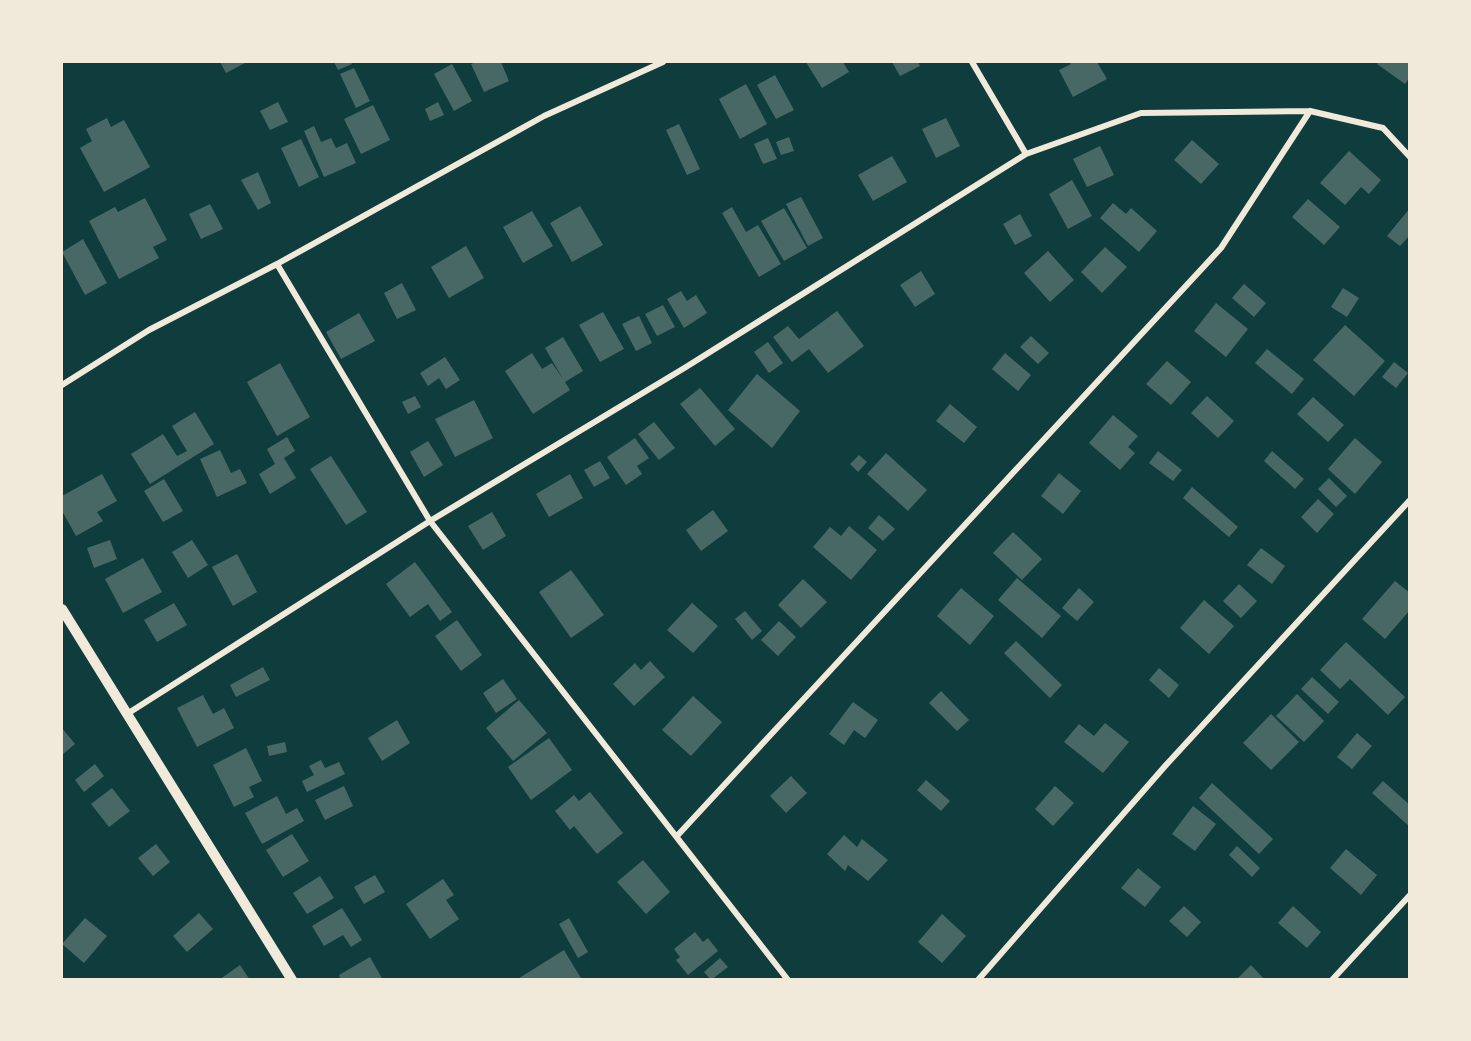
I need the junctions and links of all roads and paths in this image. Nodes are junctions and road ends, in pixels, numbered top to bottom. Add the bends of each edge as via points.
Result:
1 (663, 62) edge
2 (972, 62) edge
3 (1310, 111) junction
4 (1026, 154) junction
5 (1410, 157) edge
6 (277, 264) junction
7 (62, 385) edge
8 (1410, 500) edge
9 (430, 521) junction
10 (62, 609) edge
11 (127, 714) junction
12 (676, 836) junction
13 (1410, 895) edge
14 (292, 980) edge
15 (788, 980) edge
16 (978, 980) edge
17 (1332, 980) edge

1 - 6 street via 544,116
2 - 4 street
3 - 4 street via 1141,113
3 - 5 street via 1383,128
3 - 12 street via 1221,248
4 - 9 street via 686,367
6 - 7 street via 149,330
6 - 9 street
8 - 16 street via 1166,765
9 - 11 street
9 - 12 street
10 - 11 street
11 - 14 street
12 - 15 street
13 - 17 street

